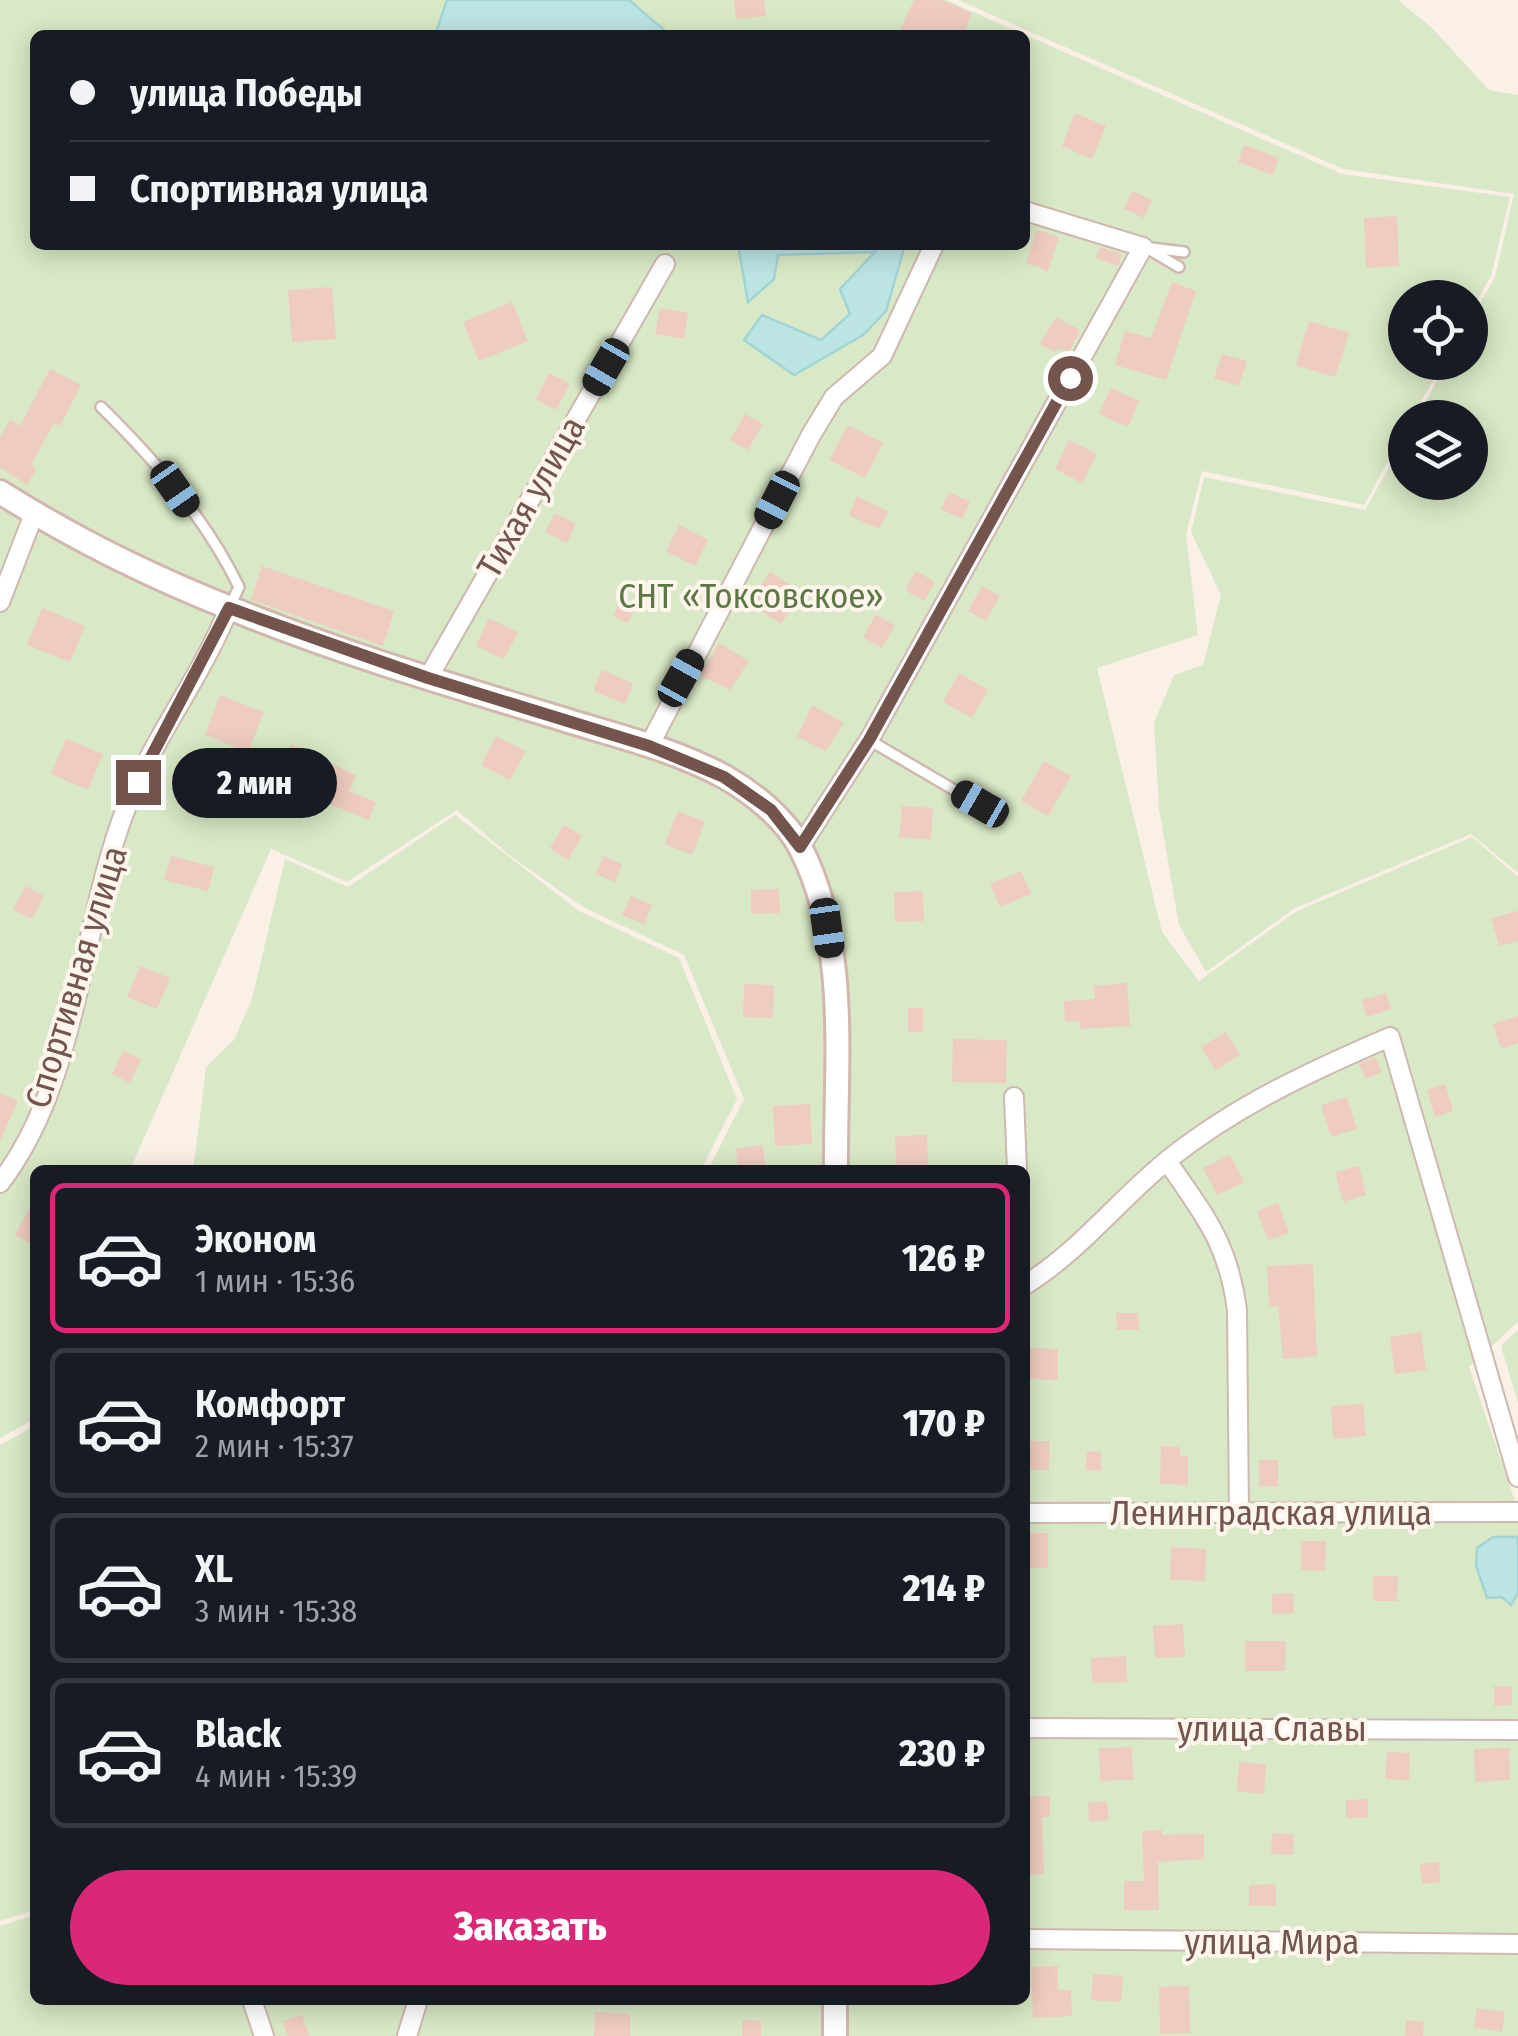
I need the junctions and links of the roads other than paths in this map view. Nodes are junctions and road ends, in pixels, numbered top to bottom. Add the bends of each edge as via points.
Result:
1 (1030, 213) edge
2 (1143, 246) junction
3 (932, 250) edge
4 (1184, 252) dead end
5 (665, 264) dead end
6 (1178, 267) dead end
7 (101, 407) dead end
8 (0, 492) edge
9 (34, 514) junction
10 (0, 602) edge
11 (229, 608) junction
12 (428, 678) junction
13 (869, 740) junction
14 (649, 746) junction
15 (980, 804) dead end
16 (800, 847) junction
17 (1014, 1097) dead end
18 (0, 1149) edge
19 (1167, 1161) junction
20 (16, 1163) junction
21 (836, 1165) edge
22 (1017, 1165) edge
23 (0, 1183) edge
24 (1030, 1282) edge
25 (1518, 1477) edge
26 (1518, 1512) edge
27 (1030, 1513) edge
28 (1238, 1515) junction
29 (1030, 1728) edge
30 (1518, 1730) edge
31 (1030, 1940) edge
32 (1518, 1944) edge
33 (254, 2005) edge
34 (416, 2005) edge
35 (835, 2005) edge
36 (264, 2036) edge
37 (407, 2036) edge
38 (835, 2036) edge

1 - 2 street
2 - 4 lane
2 - 6 lane
2 - 13 street
3 - 14 street via 882,356 834,397 810,435
5 - 12 street, Тихая улица
7 - 11 lane via 157,462 230,568 239,588
8 - 9 street
9 - 10 street
9 - 11 street
11 - 12 street
11 - 20 street, Спортивная улица via 126,806 56,1066
12 - 14 street
13 - 15 lane
13 - 16 street
14 - 16 street via 724,777 771,810
16 - 21 street via 827,928 835,986
17 - 22 street
18 - 20 street
19 - 24 street
19 - 25 street via 1279,1085 1390,1037
19 - 28 street via 1221,1239 1233,1276
20 - 23 street, Спортивная улица
26 - 28 street, Ленинградская улица
27 - 28 street, Ленинградская улица
29 - 30 street, улица Славы
31 - 32 street, улица Мира
33 - 36 street
34 - 37 street
35 - 38 street

